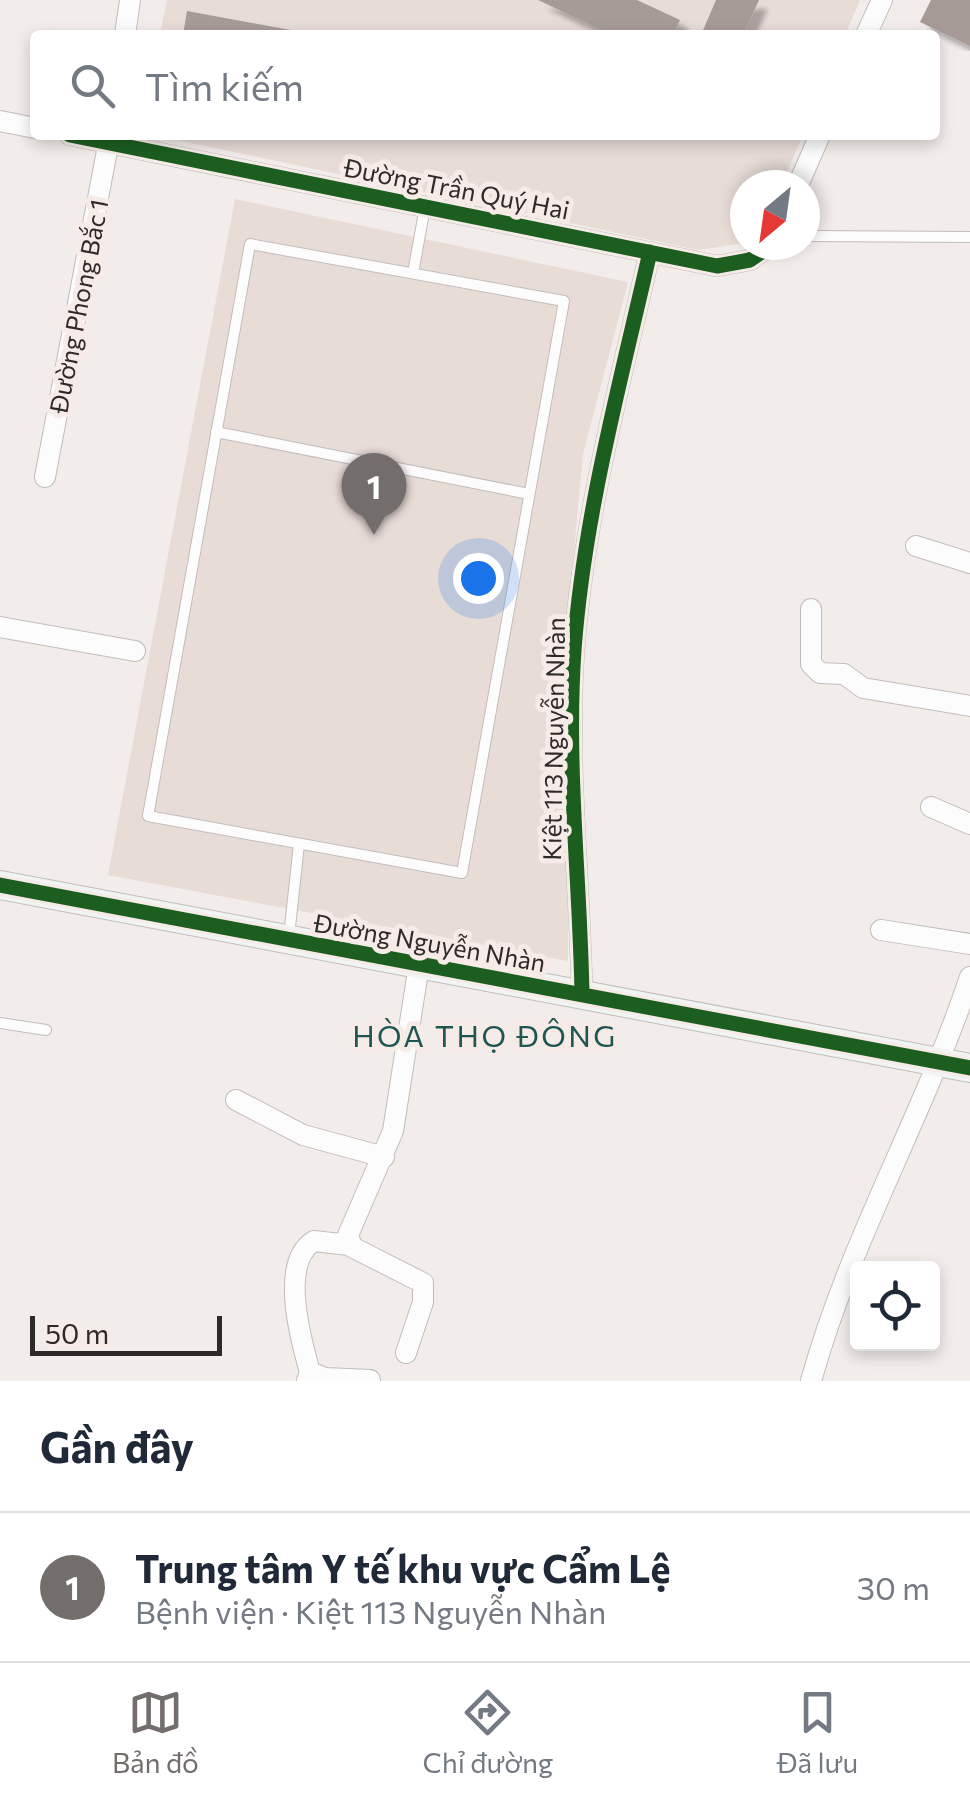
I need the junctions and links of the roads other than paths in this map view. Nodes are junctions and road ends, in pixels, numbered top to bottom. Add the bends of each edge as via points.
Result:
1 (130, 0) edge
2 (882, 0) edge
3 (126, 30) edge
4 (868, 30) edge
5 (0, 121) edge
6 (30, 127) edge
7 (109, 140) edge
8 (114, 140) edge
9 (818, 140) edge
10 (805, 170) edge
11 (425, 207) junction
12 (820, 236) edge
13 (970, 238) edge
14 (650, 252) junction
15 (750, 260) edge
16 (413, 273) junction
17 (216, 432) junction
18 (45, 477) dead end
19 (529, 494) junction
20 (916, 546) dead end
21 (970, 563) edge
22 (811, 610) dead end
23 (0, 626) edge
24 (135, 651) dead end
25 (970, 706) edge
26 (931, 807) dead end
27 (970, 824) edge
28 (299, 844) junction
29 (0, 885) edge
30 (882, 930) dead end
31 (289, 942) junction
32 (970, 944) edge
33 (419, 965) junction
34 (970, 977) edge
35 (582, 994) junction
36 (0, 1023) edge
37 (46, 1030) dead end
38 (942, 1062) junction
39 (970, 1068) edge
40 (236, 1100) dead end
41 (384, 1157) junction
42 (349, 1244) junction
43 (406, 1353) dead end
44 (308, 1377) edge
45 (370, 1380) edge
46 (811, 1381) edge

1 - 3 street
2 - 4 street
5 - 6 street
7 - 18 street, Đường Phong Bắc 1
8 - 11 street, Đường Trần Quý Hai
9 - 10 street
11 - 14 street, Đường Trần Quý Hai
11 - 16 lane
12 - 13 lane
14 - 15 street, Đường Trần Quý Hai via 717,266
14 - 35 street, Kiệt 113 Nguyễn Nhàn via 591,514 574,652 572,818
16 - 17 lane via 250,244
16 - 19 lane via 564,300
17 - 19 lane
17 - 28 lane via 148,816
19 - 28 lane via 462,873
20 - 21 street
22 - 25 street via 811,664 820,673 844,674 863,688
23 - 24 street
26 - 27 street
28 - 31 lane
29 - 31 street, Đường Nguyễn Nhàn
30 - 32 street
31 - 33 street, Đường Nguyễn Nhàn
33 - 35 street, Đường Nguyễn Nhàn
33 - 41 street via 400,1105
34 - 38 street
35 - 38 street, Đường Nguyễn Nhàn
36 - 37 lane
38 - 39 street, Đường Nguyễn Nhàn
38 - 46 street via 855,1248
40 - 41 street via 303,1135
41 - 42 street
42 - 43 street via 423,1283
42 - 44 street via 309,1242 303,1252 294,1303
44 - 45 street

